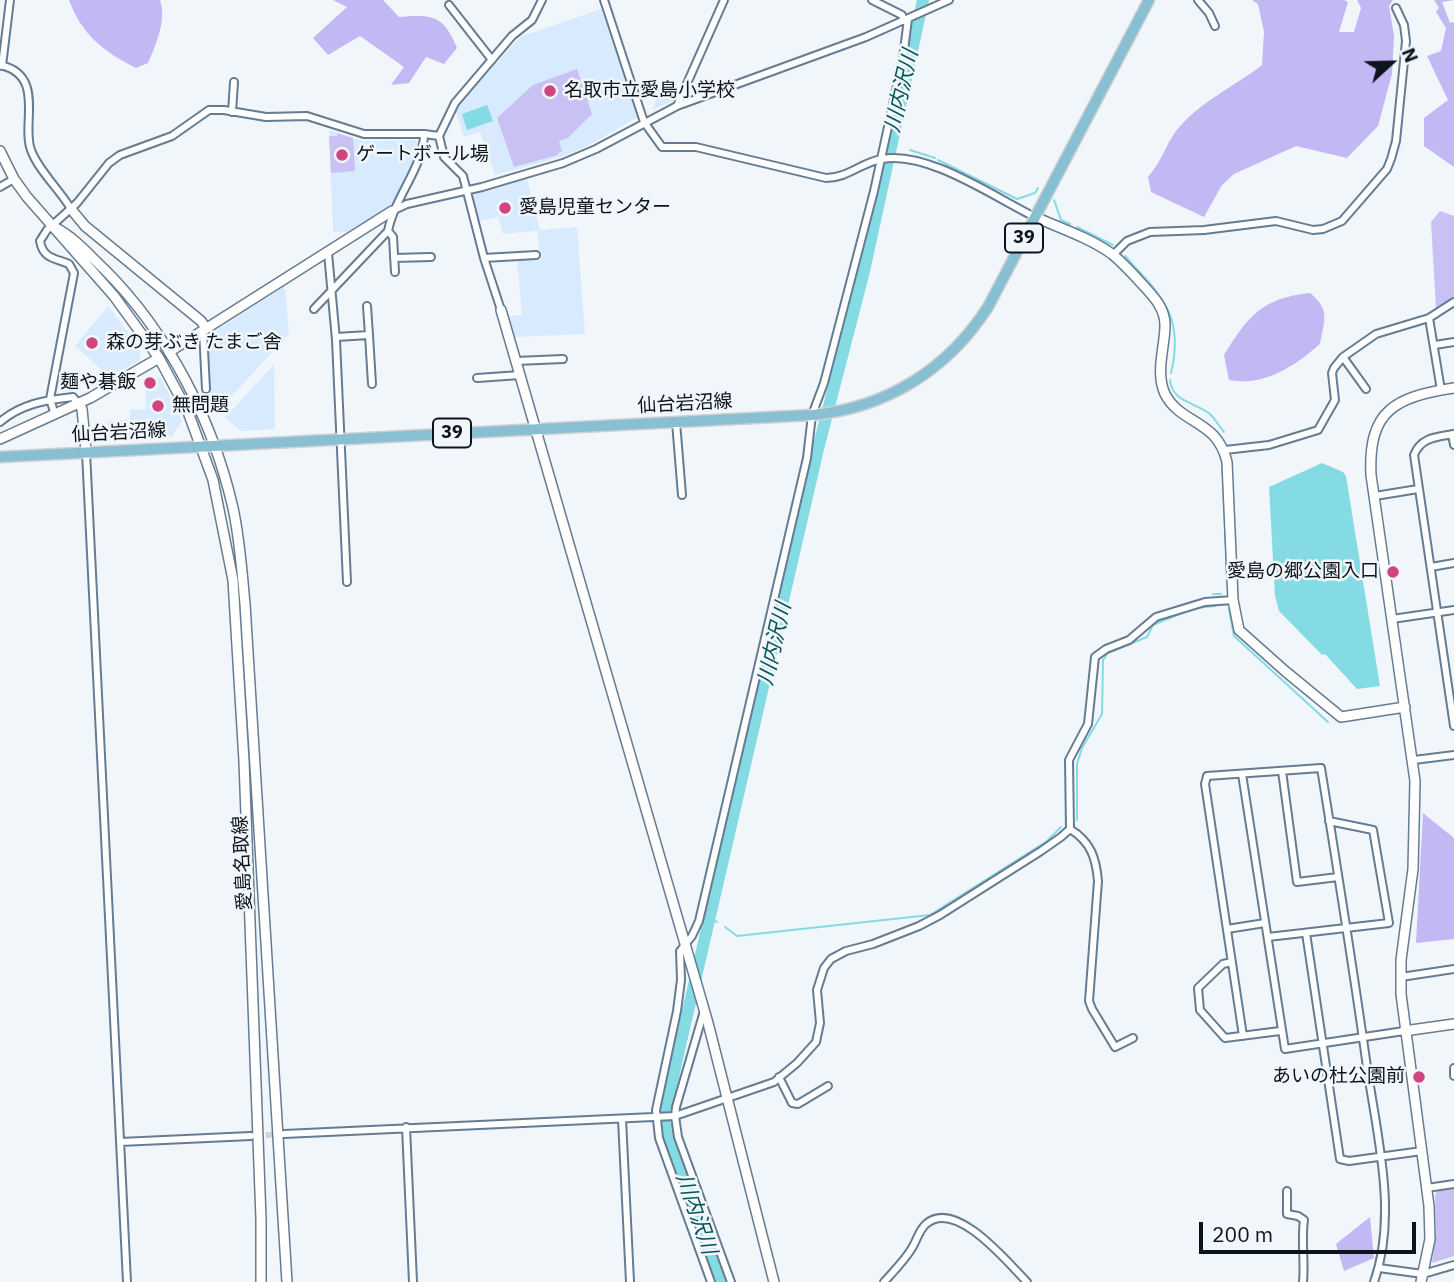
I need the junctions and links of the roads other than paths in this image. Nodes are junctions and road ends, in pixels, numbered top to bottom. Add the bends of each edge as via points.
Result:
1 (10, 0) edge
2 (542, 0) edge
3 (604, 0) edge
4 (724, 0) edge
5 (872, 0) edge
6 (949, 0) edge
7 (1149, 0) edge
8 (1198, 0) edge
9 (449, 5) dead end
10 (1396, 8) dead end
11 (908, 19) junction
12 (1214, 26) dead end
13 (492, 60) junction
14 (1, 66) edge
15 (234, 82) dead end
16 (677, 106) junction
17 (232, 111) junction
18 (644, 122) junction
19 (424, 134) junction
20 (439, 136) junction
21 (0, 151) edge
22 (881, 159) junction
23 (14, 179) junction
24 (0, 187) edge
25 (467, 190) junction
26 (71, 209) junction
27 (392, 211) junction
28 (1035, 217) junction
29 (52, 226) junction
30 (388, 231) junction
31 (328, 253) junction
32 (536, 255) dead end
33 (1113, 255) junction
34 (431, 257) dead end
35 (394, 258) junction
36 (484, 258) junction
37 (395, 272) dead end
38 (332, 290) junction
39 (1454, 302) edge
40 (367, 306) dead end
41 (314, 309) dead end
42 (501, 310) joint
43 (1429, 317) junction
44 (205, 329) junction
45 (369, 335) junction
46 (336, 337) junction
47 (1454, 342) edge
48 (1435, 345) junction
49 (169, 352) junction
50 (1343, 357) junction
51 (159, 358) junction
52 (563, 359) dead end
53 (516, 361) junction
54 (520, 375) junction
55 (477, 378) dead end
56 (372, 384) dead end
57 (1366, 388) dead end
58 (1454, 388) edge
59 (206, 389) dead end
60 (1441, 390) junction
61 (50, 399) junction
62 (79, 404) junction
63 (55, 415) junction
64 (815, 415) junction
65 (0, 422) edge
66 (676, 422) junction
67 (536, 429) junction
68 (1453, 434) edge
69 (0, 439) edge
70 (341, 439) junction
71 (214, 445) junction
72 (1454, 445) edge
73 (202, 446) junction
74 (1224, 450) junction
75 (86, 452) junction
76 (0, 457) edge
77 (1418, 489) junction
78 (682, 495) dead end
79 (1375, 496) junction
80 (1454, 563) edge
81 (1431, 567) junction
82 (347, 582) dead end
83 (1233, 600) junction
84 (1454, 610) edge
85 (1437, 613) junction
86 (1392, 619) junction
87 (1405, 707) junction
88 (1454, 726) edge
89 (1454, 755) edge
90 (1413, 760) junction
91 (1282, 771) junction
92 (1242, 774) junction
93 (1329, 821) junction
94 (1070, 829) junction
95 (1338, 877) junction
96 (1265, 923) junction
97 (1346, 928) junction
98 (1227, 929) junction
99 (1306, 933) junction
100 (1268, 937) junction
101 (685, 944) junction
102 (1231, 962) junction
103 (1454, 969) edge
104 (1401, 977) junction
105 (704, 1010) junction
106 (1454, 1024) edge
107 (1280, 1031) junction
108 (1404, 1031) junction
109 (1243, 1036) junction
110 (1363, 1036) junction
111 (1133, 1038) dead end
112 (1323, 1044) junction
113 (1454, 1068) edge
114 (1454, 1076) edge
115 (779, 1077) junction
116 (828, 1086) dead end
117 (729, 1098) junction
118 (658, 1116) junction
119 (673, 1116) junction
120 (622, 1119) junction
121 (406, 1127) junction
122 (284, 1134) tunnel mouth
123 (251, 1136) tunnel mouth
124 (120, 1142) junction
125 (1422, 1151) junction
126 (1380, 1157) junction
127 (1454, 1184) edge
128 (1427, 1188) junction
129 (1287, 1191) dead end
130 (1454, 1265) edge
131 (1379, 1268) junction
132 (1422, 1278) edge
133 (127, 1282) edge
134 (261, 1282) edge
135 (287, 1282) edge
136 (413, 1282) edge
137 (630, 1282) edge
138 (711, 1282) edge
139 (731, 1282) edge
140 (774, 1282) edge
141 (884, 1282) edge
142 (1027, 1282) edge
143 (1303, 1282) edge
144 (1374, 1282) edge

1 - 14 street
2 - 13 street via 532,20
3 - 18 street
4 - 16 street
5 - 11 street
6 - 11 street
7 - 28 main road, 仙台岩沼線 / 39
8 - 12 street
9 - 13 street
10 - 33 street via 1406,41 1394,150 1387,169 1342,221 1313,230 1276,221 1150,232 1127,241
11 - 16 street
11 - 22 street
13 - 20 street via 455,103
14 - 26 street via 19,75 25,85 31,109 31,151
15 - 17 street
16 - 18 street
17 - 19 street via 266,117 307,116 365,134
17 - 26 street via 209,110 172,136 120,155
18 - 22 street via 662,147 696,147 826,178
18 - 25 street via 563,163
19 - 20 street
19 - 27 street via 422,152
20 - 25 street via 444,157 463,176
21 - 23 street
22 - 28 street via 933,164
22 - 64 street
23 - 24 street
23 - 29 street
25 - 27 street
25 - 36 street
26 - 29 street
26 - 44 street
27 - 30 street
27 - 31 street
28 - 33 street
28 - 64 main road, 仙台岩沼線 / 39 via 977,325 951,354 891,395
29 - 49 street, 愛島名取線 via 66,233 111,277
29 - 51 street, 愛島名取線 via 114,296
29 - 61 street via 40,241 41,248 50,259 69,264 74,279
30 - 35 street via 393,237
30 - 38 street
31 - 38 street
31 - 44 street
32 - 36 street
33 - 74 street via 1153,296 1162,312 1164,392 1214,435
34 - 35 street
35 - 37 street
36 - 42 street
38 - 41 street
38 - 46 street
39 - 43 street
40 - 45 street
42 - 53 street
43 - 48 street
43 - 50 street via 1376,334
44 - 49 street
44 - 59 street
45 - 46 street
45 - 56 street
46 - 70 street
47 - 48 street
48 - 60 street
49 - 71 street, 愛島名取線
50 - 57 street
50 - 74 street via 1332,373 1335,400 1318,430
51 - 62 street
51 - 73 street, 愛島名取線
52 - 53 street
53 - 54 street
54 - 55 street
54 - 67 street
58 - 60 street
60 - 79 street via 1416,394 1384,416 1370,451
61 - 62 street via 73,397
61 - 63 street
61 - 65 street via 16,410
62 - 63 street
62 - 75 street
63 - 69 street
64 - 66 main road, 仙台岩沼線 / 39
64 - 101 street via 699,921
66 - 67 main road, 仙台岩沼線 / 39
66 - 78 street
67 - 70 main road, 仙台岩沼線 / 39
67 - 101 street
68 - 72 street
68 - 77 street via 1419,445 1414,455
70 - 71 main road, 仙台岩沼線 / 39
70 - 82 street
71 - 73 main road, 仙台岩沼線 / 39
71 - 135 street, 愛島名取線 via 234,511 245,604
73 - 75 main road, 仙台岩沼線 / 39
73 - 134 street, 愛島名取線 via 233,580 244,761
74 - 83 street
75 - 76 main road, 仙台岩沼線 / 39
75 - 124 street
77 - 79 street
77 - 81 street
79 - 86 street
80 - 81 street
81 - 85 street
83 - 87 street via 1239,630 1342,717
83 - 94 street via 1156,617 1129,640 1095,657 1088,724 1069,760
84 - 85 street
85 - 86 street
85 - 88 street
86 - 87 street
87 - 90 street
89 - 90 street
90 - 104 street via 1413,869
91 - 92 street
91 - 93 street via 1321,768
91 - 95 street via 1297,882
92 - 96 street
92 - 98 street via 1207,776 1205,784
93 - 95 street
93 - 97 street via 1373,830 1389,923
94 - 111 street via 1087,841 1097,869 1089,1000 1115,1046
94 - 115 street via 940,915 831,959 817,990 820,1023 816,1042
95 - 97 street
96 - 98 street
96 - 100 street
97 - 99 street
97 - 110 street
98 - 102 street
99 - 100 street
99 - 112 street
100 - 107 street
101 - 105 street
101 - 118 street via 680,951 680,995
102 - 109 street
102 - 109 street via 1198,988 1200,1010 1225,1038
103 - 104 street
104 - 108 street
105 - 117 street
105 - 119 street
106 - 108 street
107 - 109 street
107 - 112 street via 1285,1049
108 - 110 street
108 - 125 street
110 - 112 street
110 - 126 street
112 - 126 street via 1340,1159
113 - 114 street
115 - 116 street via 792,1103
115 - 117 street
117 - 119 street
117 - 140 street
118 - 119 street
118 - 120 street
118 - 138 street via 659,1138
119 - 139 street
120 - 121 street
120 - 137 street
121 - 122 street
121 - 136 street
123 - 124 street
124 - 133 street
125 - 126 street
125 - 128 street
126 - 131 street via 1386,1236
127 - 128 street
128 - 132 street via 1430,1239
129 - 143 street via 1287,1214 1304,1220
130 - 132 street
131 - 132 street
131 - 144 street
141 - 142 street via 926,1225 943,1218 981,1236

